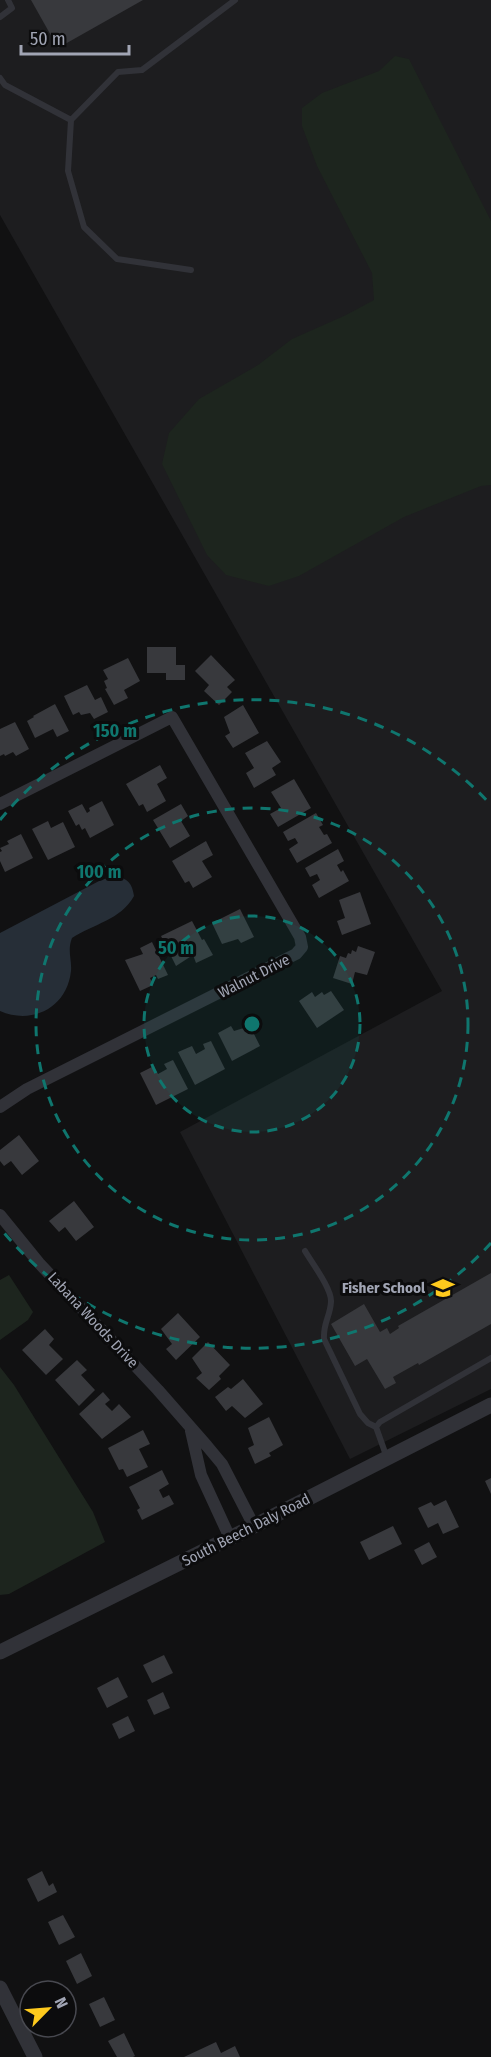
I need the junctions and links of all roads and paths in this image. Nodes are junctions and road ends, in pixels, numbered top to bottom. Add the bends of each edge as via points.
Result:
1 (8, 0) edge
2 (235, 0) edge
3 (0, 16) edge
4 (0, 78) edge
5 (71, 120) junction
6 (192, 270) dead end
7 (0, 804) edge
8 (0, 1107) edge
9 (0, 1215) edge
10 (305, 1251) dead end
11 (491, 1358) edge
12 (491, 1405) edge
13 (188, 1424) junction
14 (376, 1427) junction
15 (387, 1458) junction
16 (254, 1526) junction
17 (230, 1538) junction
18 (0, 1652) edge
19 (0, 1988) edge
20 (35, 2057) edge

1 - 3 lane via 12,8
2 - 5 lane via 142,70 118,72
4 - 5 lane via 5,85
5 - 6 lane via 68,171 84,227 117,259
7 - 8 street, Walnut Drive via 172,717 300,937 302,947 297,954 27,1089
9 - 13 street, Labana Woods Drive via 39,1263
10 - 14 lane via 331,1301 323,1326 324,1339 360,1414
11 - 14 lane via 396,1411
12 - 15 street, South Beech Daly Road
13 - 16 street, Labana Woods Drive via 222,1464
13 - 17 street, Labana Woods Drive via 201,1475
14 - 15 lane
15 - 16 street, South Beech Daly Road
16 - 17 street, South Beech Daly Road
17 - 18 street, South Beech Daly Road
19 - 20 street

